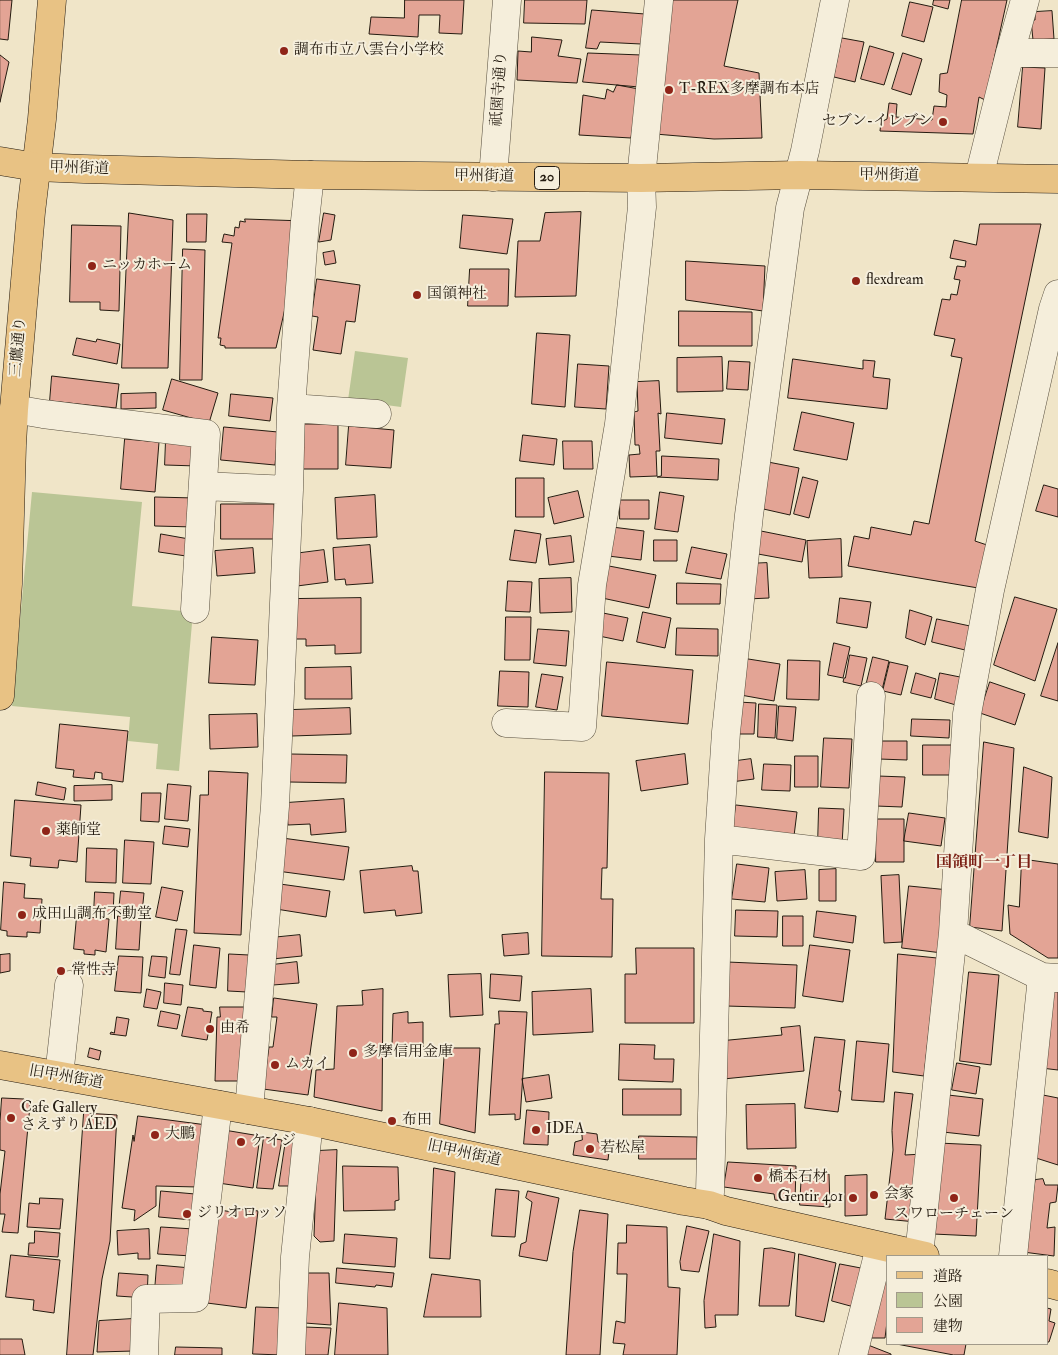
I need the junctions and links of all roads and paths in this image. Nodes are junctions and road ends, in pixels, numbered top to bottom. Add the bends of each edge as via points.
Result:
1 (52, 0) edge
2 (506, 0) edge
3 (659, 0) edge
4 (835, 0) edge
5 (1025, 0) edge
6 (1058, 53) edge
7 (1010, 54) junction
8 (0, 161) edge
9 (36, 167) junction
10 (310, 175) junction
11 (800, 175) junction
12 (493, 177) junction
13 (980, 177) junction
14 (641, 178) junction
15 (1058, 179) edge
16 (1058, 294) edge
17 (291, 408) junction
18 (14, 409) junction
19 (377, 414) dead end
20 (6, 444) edge
21 (203, 486) junction
22 (289, 490) junction
23 (195, 609) dead end
24 (0, 696) edge
25 (871, 696) dead end
26 (506, 723) dead end
27 (719, 839) junction
28 (954, 933) junction
29 (1050, 977) edge
30 (69, 985) dead end
31 (0, 1066) edge
32 (59, 1076) junction
33 (218, 1105) junction
34 (249, 1110) junction
35 (309, 1121) junction
36 (709, 1205) junction
37 (880, 1247) junction
38 (917, 1255) edge
39 (922, 1255) edge
40 (1013, 1255) edge
41 (144, 1355) edge
42 (292, 1355) edge
43 (852, 1355) edge

1 - 9 main road, 三鷹通り
2 - 12 street, 祇園寺通り
3 - 14 street
4 - 11 street
5 - 7 street
6 - 7 street
7 - 13 street
8 - 9 main road, 甲州街道 / 20
9 - 10 main road, 甲州街道 / 20
9 - 18 main road, 三鷹通り
10 - 12 main road, 甲州街道 / 20
10 - 17 street
11 - 13 main road, 甲州街道 / 20
11 - 14 main road, 甲州街道 / 20
11 - 27 street via 790,208 749,515 726,732
12 - 14 main road, 甲州街道 / 20
13 - 15 main road, 甲州街道 / 20
14 - 26 street via 642,208 618,424 592,585 582,727
16 - 28 street via 990,590 967,714
17 - 19 street
17 - 22 street
18 - 20 main road, 三鷹通り
18 - 21 street via 206,434
20 - 24 main road, 三鷹通り via 8,584
21 - 22 street
21 - 23 street
22 - 34 street via 275,806
25 - 27 street via 861,856
27 - 36 street
28 - 29 street
28 - 39 street
29 - 40 street
30 - 32 street
31 - 32 main road, 旧甲州街道
32 - 33 main road, 旧甲州街道
33 - 34 main road, 旧甲州街道
33 - 41 street via 195,1298 146,1299
34 - 35 main road, 旧甲州街道
35 - 36 main road, 旧甲州街道
35 - 42 street via 295,1257
36 - 37 main road, 旧甲州街道
37 - 38 main road, 旧甲州街道
37 - 43 street

